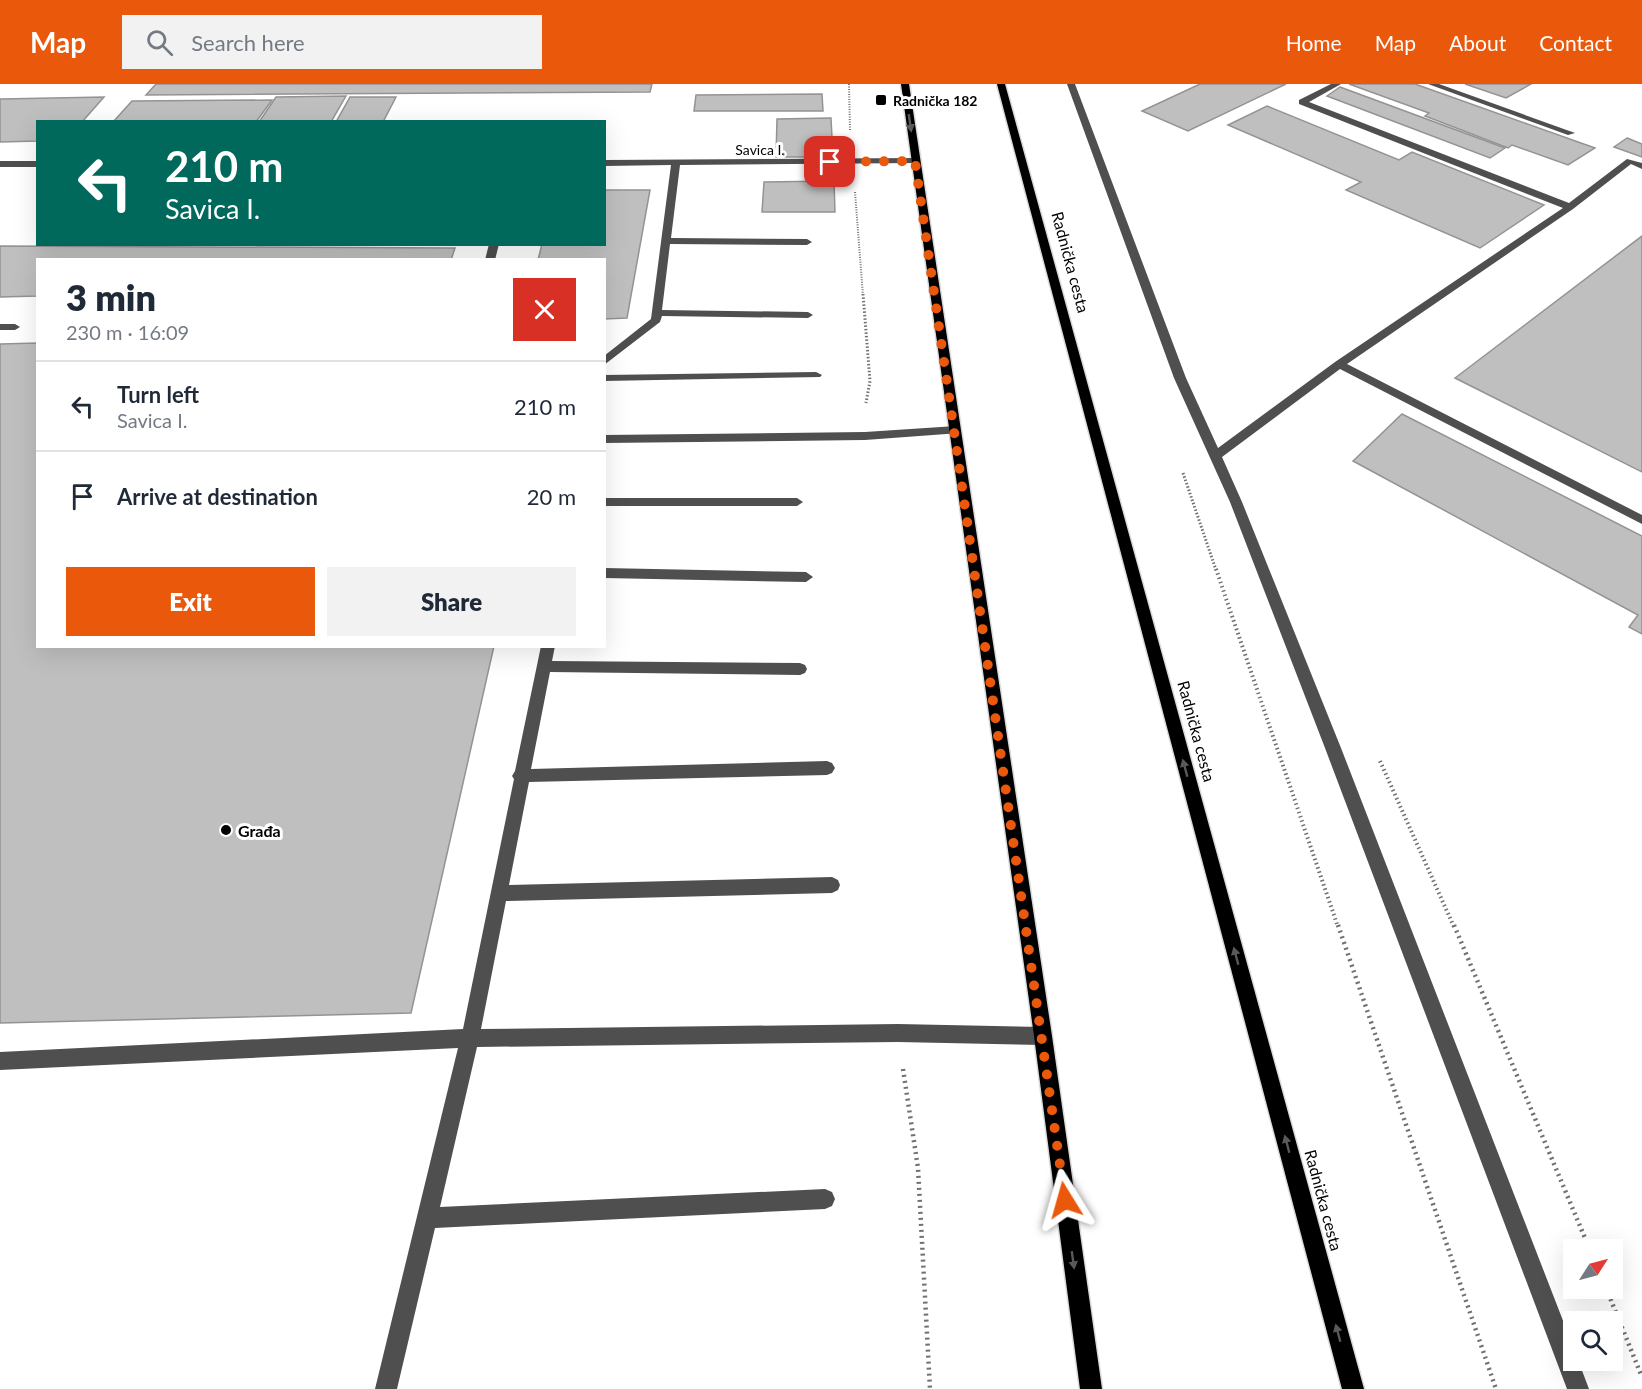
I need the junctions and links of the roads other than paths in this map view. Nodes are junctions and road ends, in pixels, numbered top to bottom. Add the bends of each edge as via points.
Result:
1 (905, 84) edge
2 (1001, 84) edge
3 (1071, 84) edge
4 (1336, 84) edge
5 (1432, 84) edge
6 (1571, 133) dead end
7 (915, 161) junction
8 (676, 162) junction
9 (606, 163) edge
10 (36, 164) edge
11 (0, 165) edge
12 (1642, 166) edge
13 (1570, 207) junction
14 (666, 240) junction
15 (807, 242) dead end
16 (657, 313) junction
17 (808, 315) dead end
18 (0, 327) edge
19 (15, 327) dead end
20 (606, 360) edge
21 (1340, 364) junction
22 (816, 375) dead end
23 (606, 378) edge
24 (956, 430) junction
25 (606, 438) edge
26 (1215, 456) junction
27 (606, 502) edge
28 (797, 502) dead end
29 (1642, 520) edge
30 (606, 573) edge
31 (806, 576) dead end
32 (548, 648) edge
33 (544, 666) junction
34 (800, 669) dead end
35 (827, 768) dead end
36 (520, 776) junction
37 (832, 885) dead end
38 (498, 893) junction
39 (1043, 1036) junction
40 (470, 1038) junction
41 (0, 1061) edge
42 (825, 1198) dead end
43 (428, 1218) junction
44 (387, 1389) edge
45 (1091, 1389) edge
46 (1353, 1389) edge
47 (1578, 1389) edge

1 -> 7 main road
46 -> 2 main road, Radnička cesta
3 - 26 street via 1180,378
4 - 13 street via 1302,102
5 - 6 street
7 - 8 street, Savica I.
7 - 24 main road
8 - 9 street, Savica I.
8 - 14 street
10 - 11 street
12 - 13 street via 1630,161
13 - 21 street
14 - 15 street
14 - 16 street
16 - 17 street
16 - 20 street via 656,320
18 - 19 street
21 - 26 street
21 - 29 street
22 - 23 street
24 - 25 street via 865,436
24 - 39 main road
26 - 47 street via 1329,737
27 - 28 street
30 - 31 street
32 - 33 street
33 - 34 street
33 - 36 street
35 - 36 street
36 - 38 street
37 - 38 street
38 - 40 street
39 - 40 street via 898,1033
39 -> 45 main road
40 - 41 street
40 - 43 street
42 - 43 street
43 - 44 street

